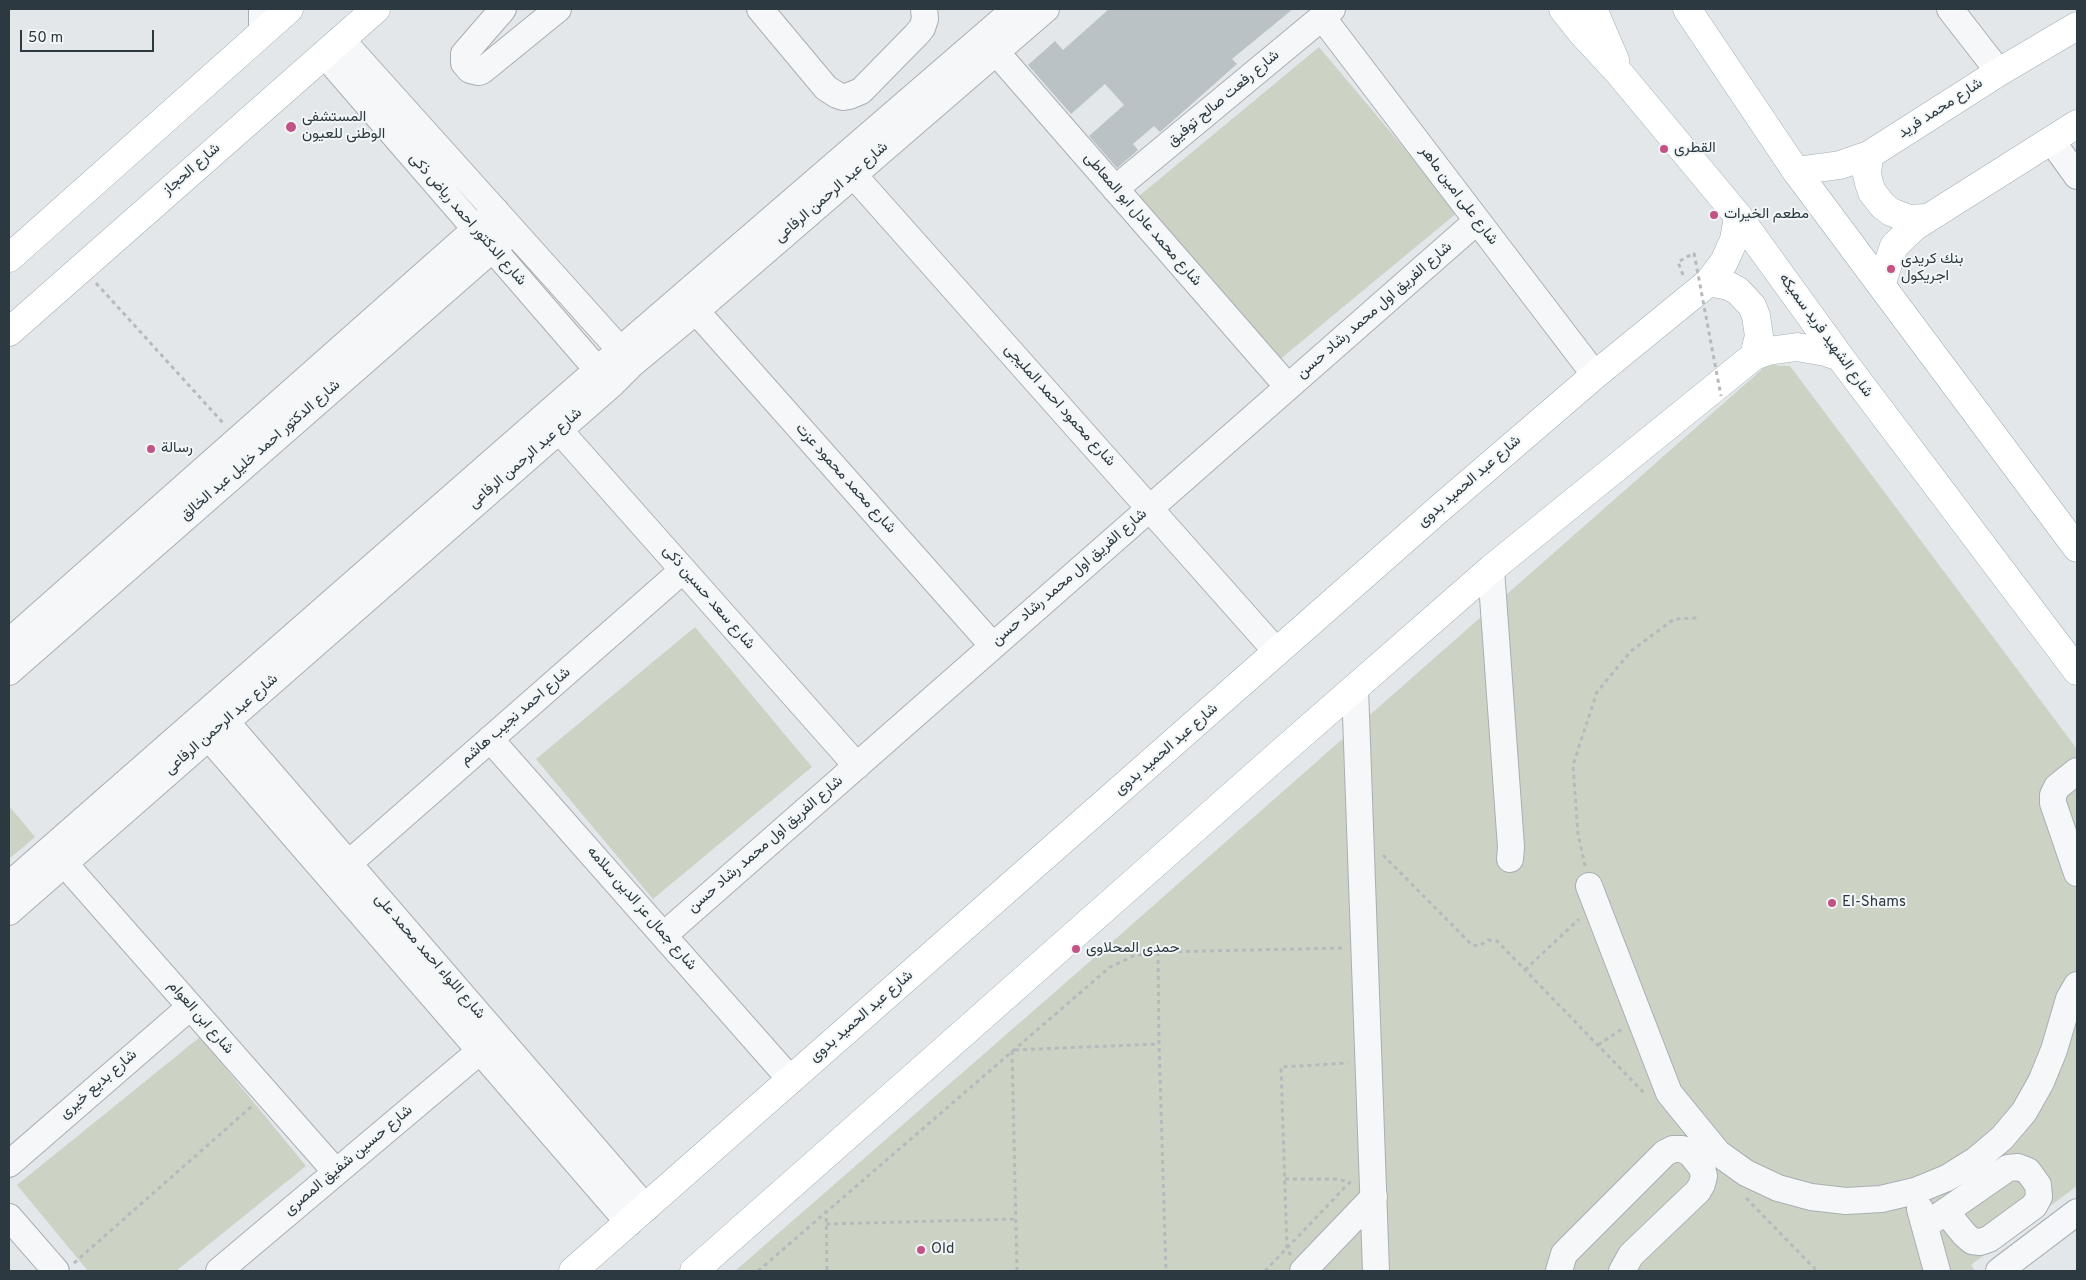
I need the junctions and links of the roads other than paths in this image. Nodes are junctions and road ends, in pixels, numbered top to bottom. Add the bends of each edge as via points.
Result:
1 (289, 9) edge
2 (376, 9) edge
3 (503, 9) edge
4 (760, 9) edge
5 (924, 9) edge
6 (1015, 9) edge
7 (1046, 9) edge
8 (1563, 9) edge
9 (1592, 9) edge
10 (1950, 9) edge
11 (546, 12) edge
12 (1687, 12) edge
13 (1327, 13) edge
14 (262, 20) edge
15 (2077, 26) edge
16 (332, 46) junction
17 (996, 52) junction
18 (1999, 72) junction
19 (1620, 74) junction
20 (2077, 124) edge
21 (2051, 140) junction
22 (1869, 155) junction
23 (847, 167) junction
24 (1796, 171) junction
25 (2077, 176) edge
26 (1115, 189) junction
27 (496, 211) junction
28 (1738, 216) junction
29 (1927, 218) junction
30 (1477, 221) junction
31 (475, 229) junction
32 (513, 231) junction
33 (493, 249) junction
34 (9, 258) edge
35 (1708, 282) junction
36 (1881, 285) junction
37 (696, 311) junction
38 (9, 332) edge
39 (1754, 356) junction
40 (626, 357) junction
41 (1840, 357) junction
42 (1595, 375) junction
43 (604, 377) junction
44 (1288, 387) junction
45 (559, 430) junction
46 (1150, 508) junction
47 (2077, 548) edge
48 (1492, 569) junction
49 (683, 570) junction
50 (993, 646) junction
51 (1277, 652) junction
52 (11, 659) edge
53 (2077, 671) edge
54 (1354, 688) junction
55 (211, 722) junction
56 (490, 739) junction
57 (857, 766) junction
58 (2077, 771) edge
59 (2072, 846) edge
60 (1510, 858) dead end
61 (64, 863) junction
62 (348, 864) junction
63 (2077, 873) edge
64 (9, 884) edge
65 (1593, 895) road end
66 (9, 912) edge
67 (664, 935) junction
68 (2077, 985) edge
69 (190, 1007) junction
70 (480, 1051) junction
71 (791, 1080) junction
72 (9, 1164) edge
73 (336, 1172) junction
74 (1914, 1191) junction
75 (1374, 1197) junction
76 (2077, 1212) edge
77 (638, 1215) junction
78 (9, 1217) edge
79 (1297, 1264) edge
80 (64, 1268) edge
81 (219, 1271) edge
82 (573, 1271) edge
83 (694, 1271) edge
84 (1376, 1271) edge
85 (1559, 1271) edge
86 (1622, 1271) edge
87 (1937, 1271) edge
88 (1999, 1271) edge

1 - 14 main road
2 - 16 main road, شارع الحجاز
3 - 11 street via 464,54 464,63 470,70 484,70
4 - 5 street via 826,88 843,96 861,90 916,35 925,19
6 - 23 street, شارع عبد الرحمن الرفاعى
7 - 17 street, شارع عبد الرحمن الرفاعى
8 - 19 main road, شارع الشهيد فريد سميكه
9 - 19 main road
10 - 18 street
12 - 24 main road
13 - 26 street, شارع رفعت صالح توفيق
13 - 30 street, شارع على امين ماهر
14 - 34 main road
15 - 18 main road, شارع محمد فريد
16 - 27 street, شارع الدكتور احمد رياض ذكى
16 - 31 street, شارع الدكتور احمد رياض ذكى
16 - 38 main road, شارع الحجاز
17 - 23 street, شارع عبد الرحمن الرفاعى
17 - 26 street, شارع محمد عادل ابو المعاطى
18 - 22 main road, شارع محمد فريد
19 - 28 main road, شارع الشهيد فريد سميكه
20 - 21 main road
21 - 25 street
21 - 29 main road
22 - 24 main road, شارع محمد فريد via 1840,165
22 - 29 main road via 1867,174 1877,199 1900,216
23 - 37 street, شارع عبد الرحمن الرفاعى
23 - 40 street, شارع عبد الرحمن الرفاعى
23 - 46 street, شارع محمود احمد المليجى
24 - 36 main road
26 - 44 street, شارع محمد عادل ابو المعاطى
27 - 31 street, شارع الدكتور احمد خليل عبد الخالق
27 - 32 street, شارع الدكتور احمد رياض ذكى
28 - 35 main road, شارع عبد الحميد بدوى via 1734,240 1724,262
28 - 41 main road, شارع الشهيد فريد سميكه
29 - 36 main road via 1894,246
30 - 42 street, شارع على امين ماهر
30 - 44 street, شارع الفريق اول محمد رشاد حسن
31 - 33 street, شارع الدكتور احمد رياض ذكى
31 - 52 street, شارع الدكتور احمد خليل عبد الخالق via 238,440
32 - 33 street, شارع الدكتور احمد خليل عبد الخالق
32 - 40 street, شارع الدكتور احمد رياض ذكى
33 - 43 street, شارع الدكتور احمد رياض ذكى
33 - 52 street, شارع الدكتور احمد خليل عبد الخالق
35 - 39 main road via 1738,291 1752,306 1759,336
35 - 42 main road, شارع عبد الحميد بدوى
36 - 47 main road
37 - 40 street, شارع عبد الرحمن الرفاعى
37 - 50 street, شارع محمد محمود عزت
39 - 41 main road via 1775,349 1797,347
39 - 48 main road
40 - 43 street, شارع عبد الرحمن الرفاعى
41 - 53 main road, شارع الشهيد فريد سميكه
42 - 51 main road, شارع عبد الحميد بدوى
43 - 45 street, شارع عبد الرحمن الرفاعى
43 - 55 street, شارع عبد الرحمن الرفاعى
44 - 46 street, شارع الفريق اول محمد رشاد حسن
45 - 49 street, شارع سعد حسين ذكى
45 - 55 street, شارع عبد الرحمن الرفاعى
46 - 50 street, شارع الفريق اول محمد رشاد حسن
46 - 51 street, شارع محمود احمد المليجى
48 - 54 main road
48 - 60 street
49 - 56 street, شارع احمد نجيب هاشم
49 - 57 street, شارع سعد حسين ذكى
50 - 57 street, شارع الفريق اول محمد رشاد حسن
51 - 71 main road, شارع عبد الحميد بدوى
54 - 75 street
54 - 83 main road
55 - 61 street, شارع عبد الرحمن الرفاعى
55 - 62 street, شارع اللواء احمد محمد على
55 - 64 street, شارع عبد الرحمن الرفاعى
55 - 70 street, شارع اللواء احمد محمد على
56 - 62 street, شارع احمد نجيب هاشم
56 - 67 street, شارع جمال عز الدين سلامه
57 - 67 street, شارع الفريق اول محمد رشاد حسن
58 - 59 street via 2057,787 2053,795 2053,803
59 - 63 street
61 - 66 street, شارع عبد الرحمن الرفاعى
61 - 69 street, شارع ابن العوام
62 - 77 street, شارع اللواء احمد محمد على
65 - 74 street via 1670,1093 1718,1153 1746,1173 1778,1188 1811,1197 1881,1199
67 - 71 street, شارع جمال عز الدين سلامه
68 - 74 street via 2069,999 2041,1082 2024,1112 2002,1138 1976,1160 1946,1178
69 - 72 street, شارع بديع خيرى
69 - 73 street, شارع ابن العوام
70 - 73 street, شارع حسين شفيق المصرى
70 - 77 street, شارع اللواء احمد محمد على
71 - 77 main road, شارع عبد الحميد بدوى
73 - 81 street, شارع حسين شفيق المصرى
74 - 87 street via 1936,1219
75 - 79 street
75 - 84 street
76 - 88 street
77 - 82 main road, شارع عبد الحميد بدوى
78 - 80 street
85 - 86 street via 1564,1254 1665,1153 1673,1149 1690,1153 1704,1176 1698,1191 1631,1255

